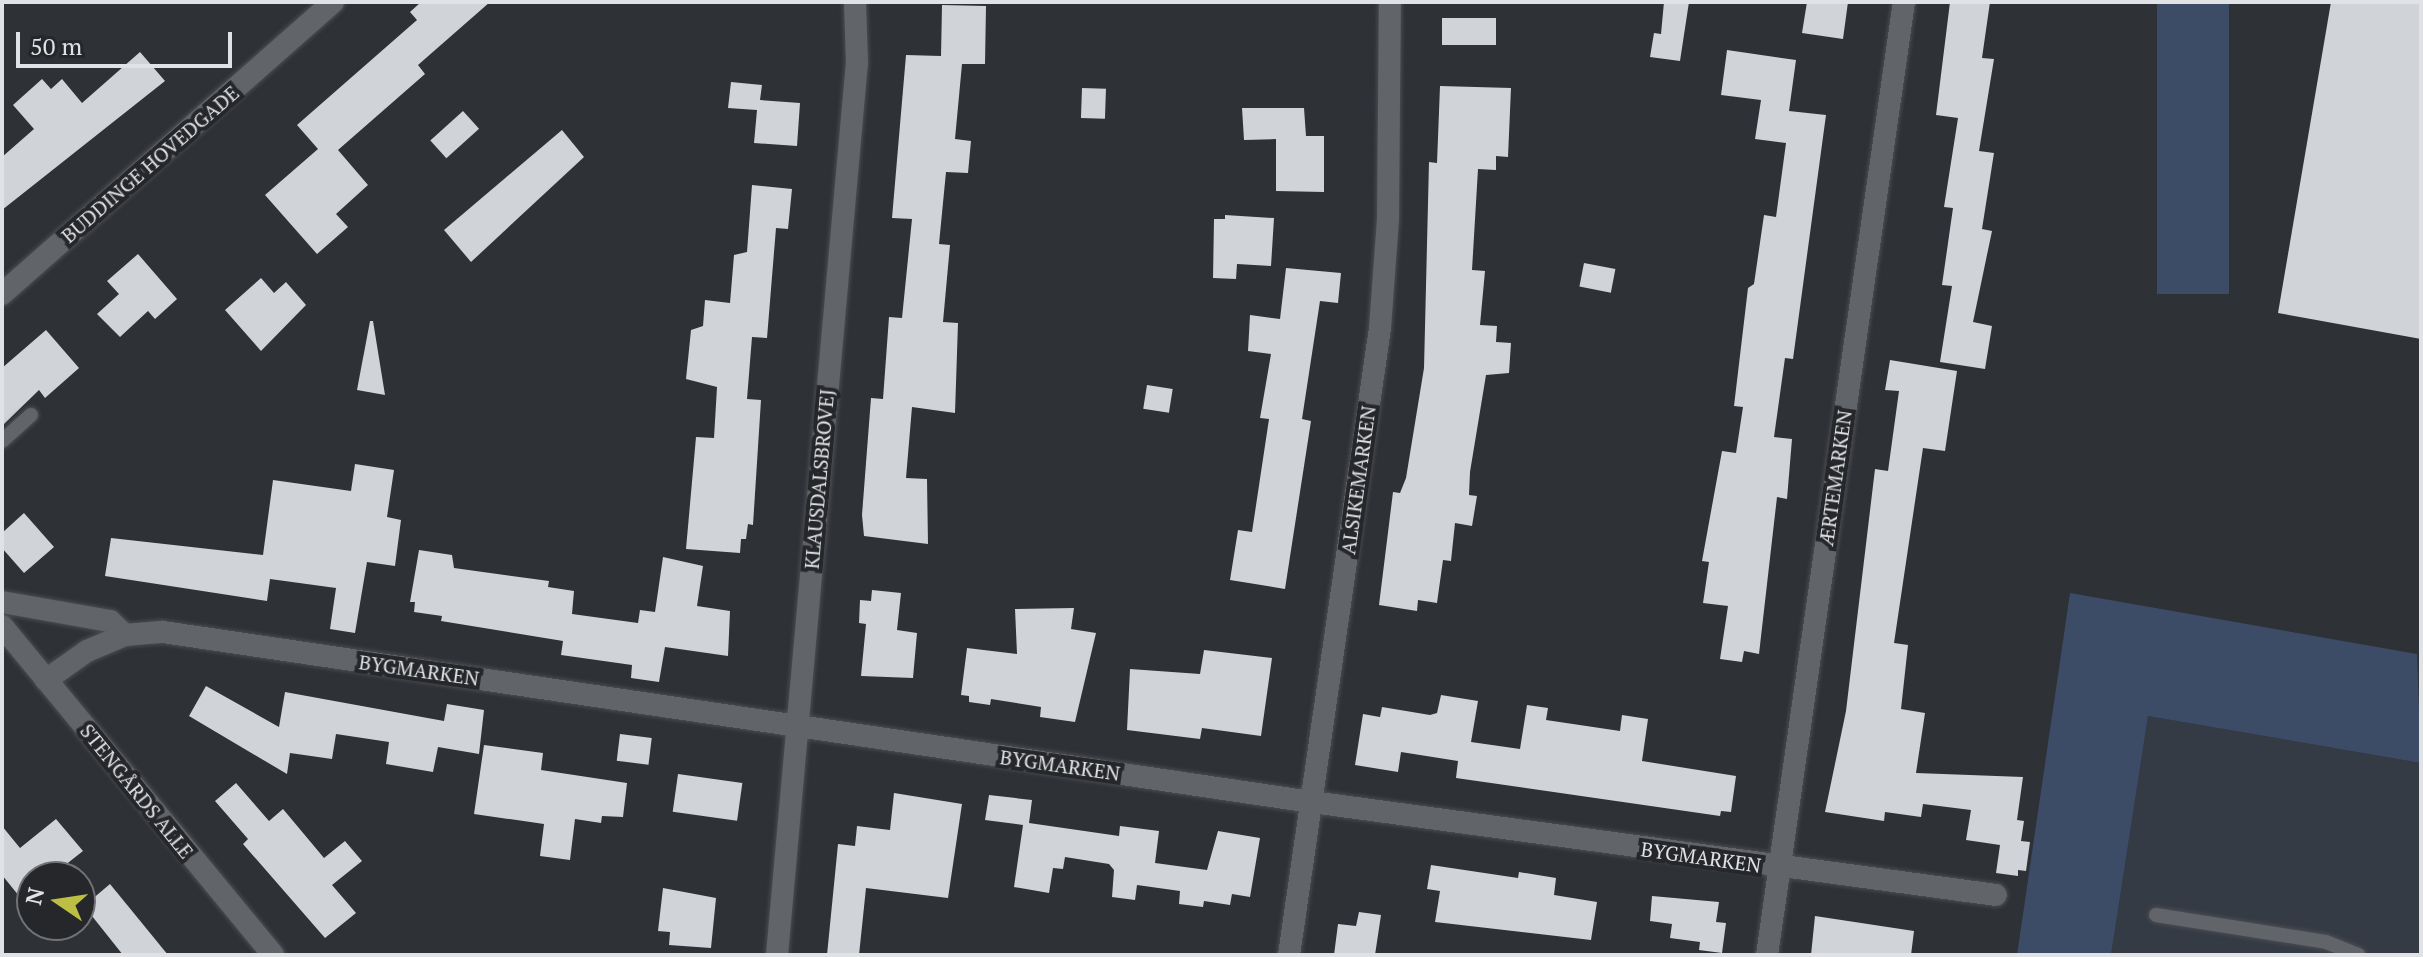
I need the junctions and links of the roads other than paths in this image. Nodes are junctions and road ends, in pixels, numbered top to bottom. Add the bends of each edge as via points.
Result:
1 (333, 2) edge
2 (855, 2) edge
3 (1390, 2) edge
4 (1904, 2) edge
5 (2, 294) edge
6 (31, 415) dead end
7 (2, 441) edge
8 (2, 602) edge
9 (2, 626) edge
10 (125, 635) junction
11 (46, 680) junction
12 (796, 726) junction
13 (1312, 802) junction
14 (1779, 868) junction
15 (1996, 895) dead end
16 (2156, 915) dead end
17 (273, 955) edge
18 (777, 955) edge
19 (1289, 955) edge
20 (1767, 955) edge
21 (2359, 955) edge

1 - 5 street, BUDDINGE HOVEDGADE
2 - 12 street, KLAUSDALSBROVEJ via 857,63
3 - 13 street, ALSIKEMARKEN via 1388,219 1380,328
4 - 14 street, ÆRTEMARKEN
6 - 7 lane
8 - 10 street via 110,621
9 - 11 street, STENGÅRDS ALLE
10 - 11 street, BYGMARKEN via 87,651
10 - 12 street, BYGMARKEN via 163,632
11 - 17 street, STENGÅRDS ALLE
12 - 13 street, BYGMARKEN
12 - 18 street, KLAUSDALSBROVEJ
13 - 14 street, BYGMARKEN
13 - 19 street, ALSIKEMARKEN
14 - 15 street, BYGMARKEN
14 - 20 street, ÆRTEMARKEN
16 - 21 lane via 2326,942

